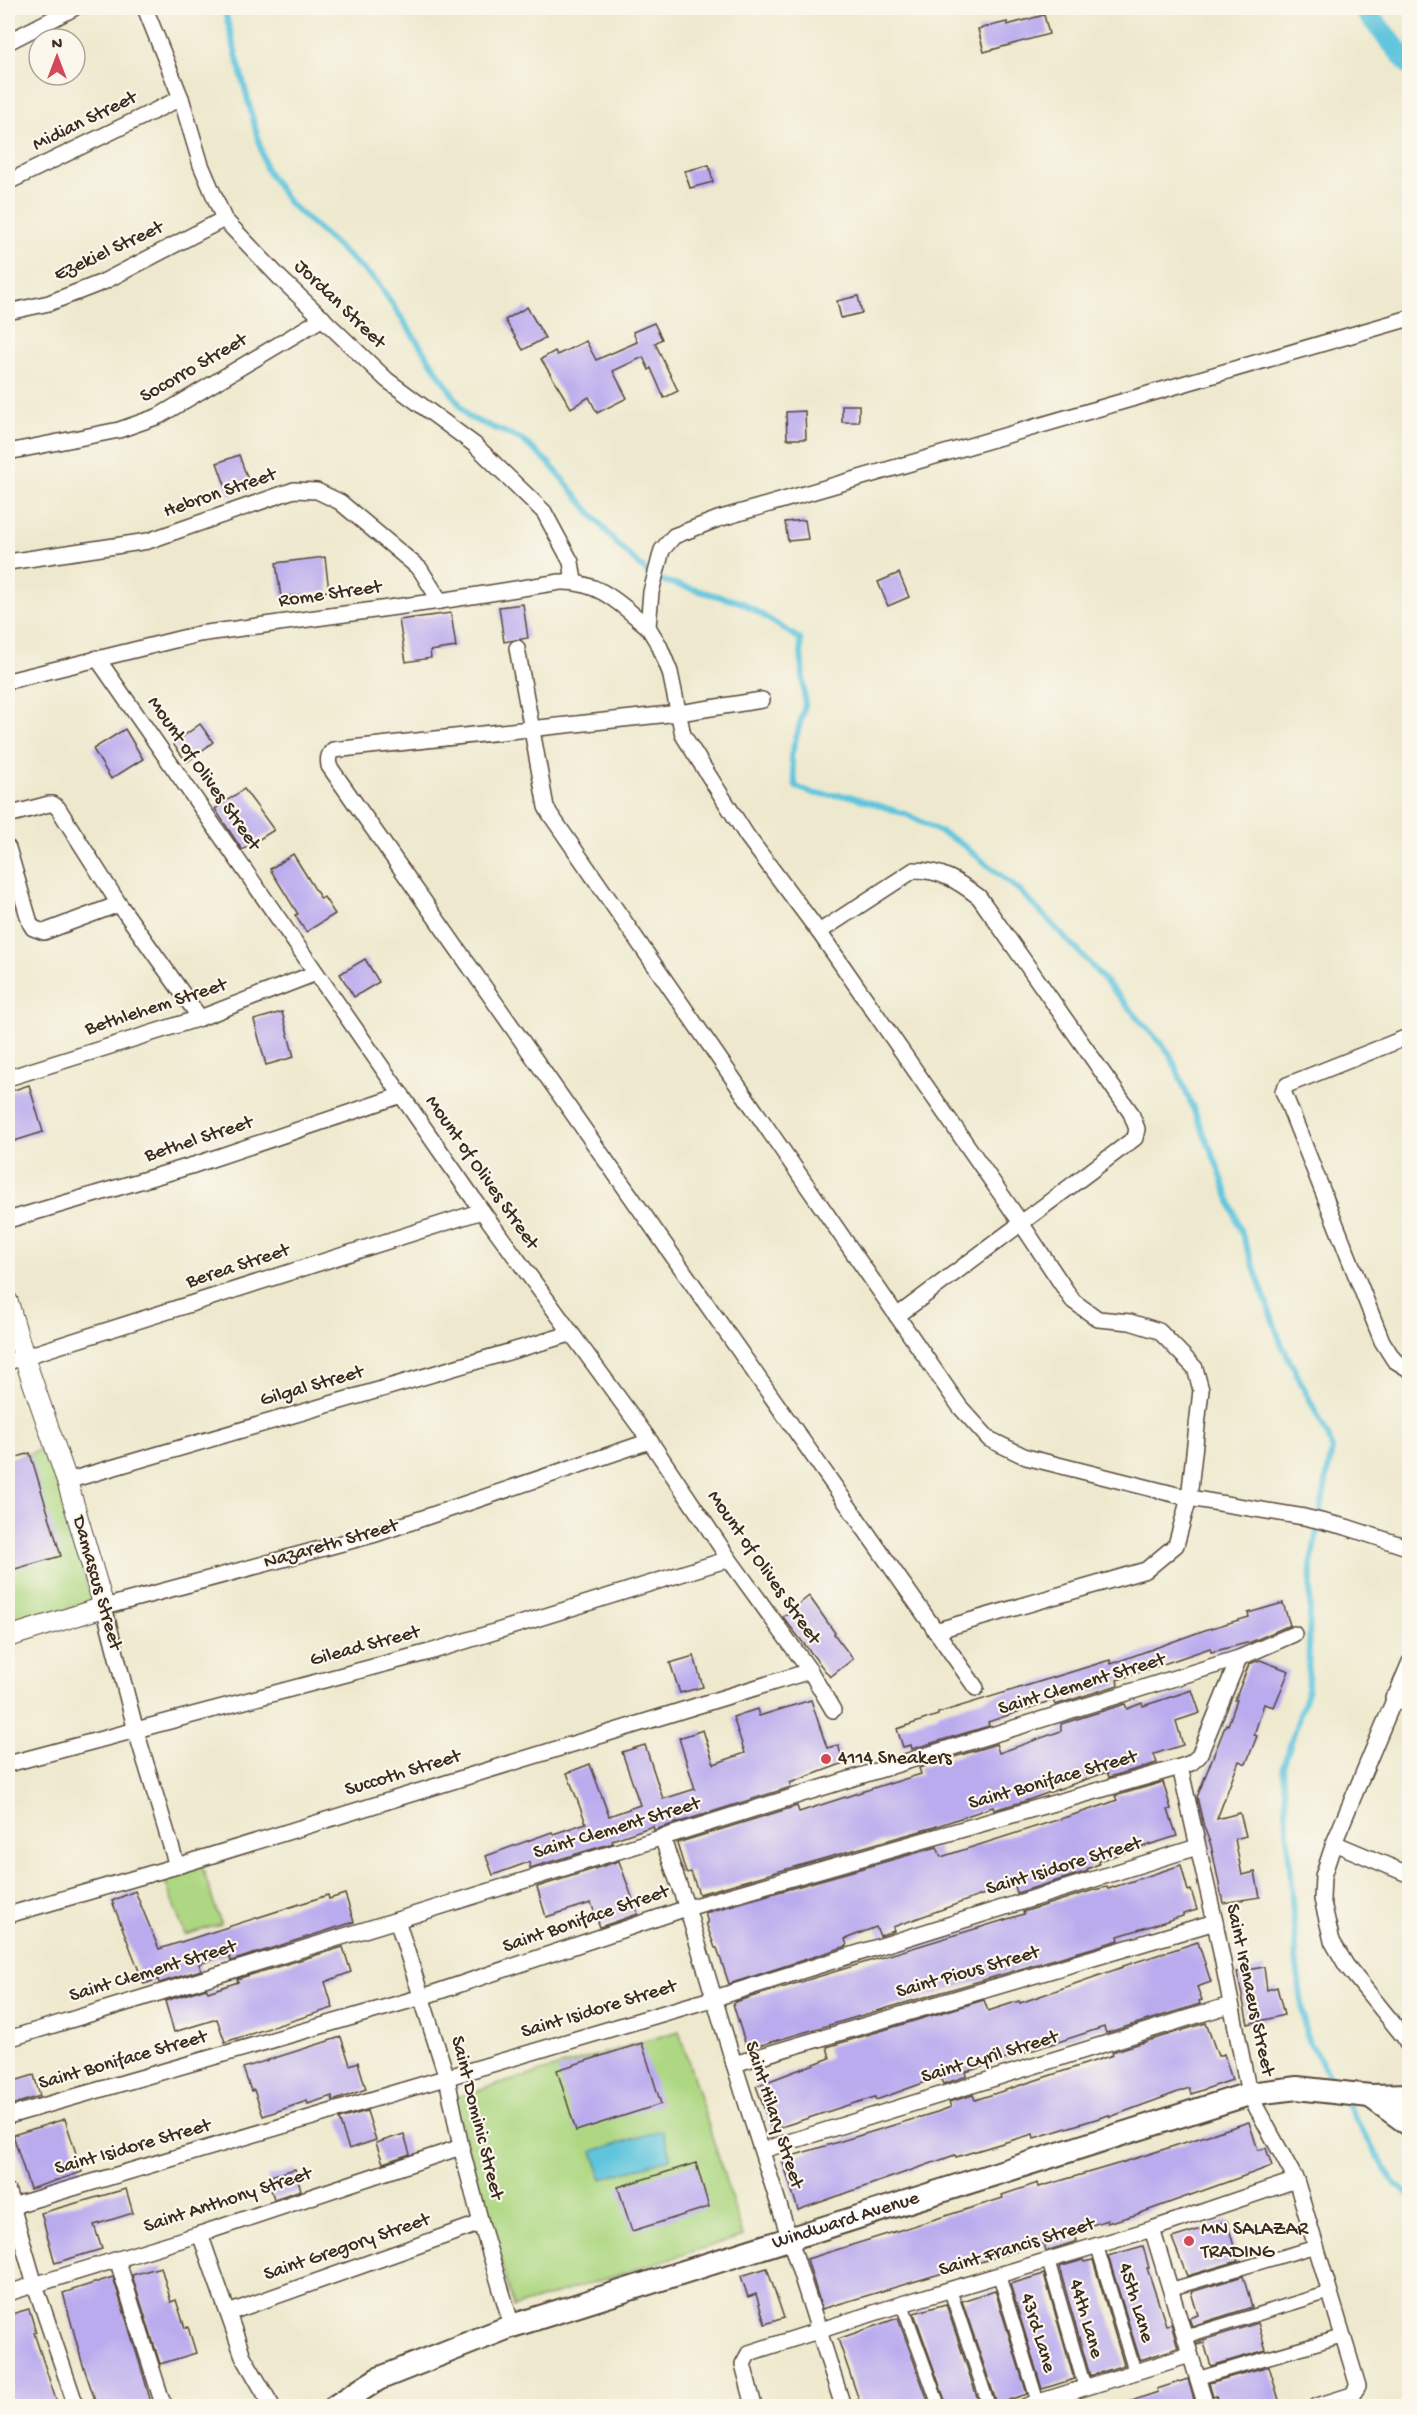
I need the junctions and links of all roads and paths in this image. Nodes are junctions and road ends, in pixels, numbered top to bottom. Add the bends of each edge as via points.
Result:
1 (74, 8) edge
2 (145, 8) edge
3 (8, 42) edge
4 (181, 98) junction
5 (8, 182) edge
6 (224, 219) junction
7 (8, 312) edge
8 (323, 318) junction
9 (1410, 318) edge
10 (8, 452) edge
11 (8, 562) edge
12 (574, 581) junction
13 (440, 601) junction
14 (648, 627) junction
15 (517, 648) dead end
16 (97, 658) junction
17 (8, 681) edge
18 (762, 700) dead end
19 (679, 713) junction
20 (530, 729) junction
21 (8, 815) edge
22 (8, 848) edge
23 (119, 904) junction
24 (819, 932) junction
25 (316, 973) junction
26 (200, 1018) junction
27 (1410, 1036) edge
28 (8, 1078) edge
29 (402, 1095) junction
30 (482, 1211) junction
31 (8, 1220) edge
32 (1021, 1223) junction
33 (8, 1302) edge
34 (897, 1316) junction
35 (570, 1334) junction
36 (16, 1359) edge
37 (1410, 1370) edge
38 (650, 1440) junction
39 (67, 1481) junction
40 (1189, 1498) junction
41 (1410, 1548) edge
42 (729, 1559) junction
43 (104, 1607) junction
44 (935, 1631) junction
45 (1293, 1634) dead end
46 (8, 1637) edge
47 (1239, 1658) junction
48 (1410, 1662) edge
49 (810, 1671) junction
50 (976, 1688) dead end
51 (1393, 1698) junction
52 (1410, 1705) edge
53 (833, 1710) dead end
54 (136, 1731) junction
55 (8, 1764) edge
56 (1180, 1767) junction
57 (662, 1837) junction
58 (1334, 1843) junction
59 (1197, 1847) junction
60 (177, 1866) junction
61 (1410, 1875) edge
62 (687, 1908) junction
63 (8, 1915) edge
64 (397, 1920) junction
65 (1215, 1922) junction
66 (422, 1997) junction
67 (715, 1998) junction
68 (1230, 2005) junction
69 (8, 2038) edge
70 (1410, 2048) edge
71 (734, 2064) junction
72 (447, 2078) junction
73 (1257, 2092) junction
74 (1410, 2095) edge
75 (1370, 2096) junction
76 (8, 2116) edge
77 (1410, 2124) edge
78 (461, 2147) junction
79 (763, 2151) junction
80 (1296, 2180) junction
81 (10, 2199) edge
82 (481, 2223) junction
83 (1152, 2229) junction
84 (200, 2234) junction
85 (790, 2239) junction
86 (1097, 2246) junction
87 (1314, 2247) junction
88 (117, 2259) junction
89 (1048, 2260) junction
90 (999, 2275) junction
91 (35, 2285) junction
92 (1172, 2289) junction
93 (950, 2290) junction
94 (1330, 2292) junction
95 (8, 2293) edge
96 (902, 2304) junction
97 (228, 2313) junction
98 (512, 2326) junction
99 (819, 2330) junction
100 (1343, 2336) junction
101 (1184, 2337) junction
102 (1190, 2355) junction
103 (1135, 2372) junction
104 (1198, 2378) junction
105 (1085, 2388) junction
106 (1032, 2405) edge
107 (76, 2406) edge
108 (166, 2406) edge
109 (272, 2406) edge
110 (336, 2406) edge
111 (754, 2406) edge
112 (843, 2406) edge
113 (939, 2406) edge
114 (989, 2406) edge
115 (1206, 2406) edge
116 (1317, 2406) edge

1 - 3 street
2 - 4 street, Jordan Street
4 - 5 street, Midian Street
4 - 6 street, Jordan Street via 201,165
6 - 7 street, Ezekiel Street via 103,282 49,303
6 - 8 street, Jordan Street
8 - 10 street, Socorro Street via 159,416 110,433
8 - 12 street, Jordan Street via 387,380 476,445 544,512 571,562
9 - 14 street via 694,527 674,536 662,550 652,587
11 - 13 street, Hebron Street via 148,541 294,490 317,491 340,502 420,569
12 - 13 street, Rome Street
12 - 14 street, Rome Street via 612,597
13 - 16 street, Rome Street via 199,634
14 - 19 street via 670,672
15 - 20 street
16 - 17 street, Rome Street
16 - 25 street, Mount of Olives Street
18 - 19 street
19 - 20 street
19 - 24 street via 683,735 747,836
20 - 34 street via 550,814
20 - 44 street via 333,750 329,766
21 - 23 street via 54,804
22 - 23 street via 30,923 38,930 44,932
23 - 26 street
24 - 32 street
24 - 32 street via 914,870 945,874 979,897 1131,1113 1137,1129 1135,1138
25 - 26 street, Bethlehem Street
25 - 29 street, Mount of Olives Street
26 - 28 street, Bethlehem Street
27 - 37 street via 1287,1085 1283,1091 1382,1341 1394,1360
29 - 30 street, Mount of Olives Street
29 - 31 street, Bethel Street via 194,1165
30 - 35 street, Mount of Olives Street
30 - 36 street, Berea Street
32 - 34 street
32 - 40 street via 1073,1301 1098,1319 1130,1322 1160,1331 1195,1368 1201,1390
33 - 36 street, Damascus Street
34 - 40 street via 960,1407 988,1439 1026,1457
35 - 38 street, Mount of Olives Street
35 - 39 street, Gilgal Street
36 - 39 street, Damascus Street
38 - 42 street, Mount of Olives Street
38 - 43 street, Nazareth Street via 376,1534
39 - 43 street, Damascus Street
40 - 41 street via 1304,1517
40 - 44 street via 1176,1545 1146,1570
42 - 49 street, Mount of Olives Street
42 - 54 street, Gilead Street via 433,1651
43 - 46 street, Nazareth Street
43 - 54 street, Damascus Street
44 - 50 street
45 - 47 street
47 - 56 street via 1199,1756
47 - 57 street, Saint Clement Street
48 - 51 street
49 - 53 street, Mount of Olives Street
49 - 60 street, Succoth Street
51 - 52 street
51 - 58 street
54 - 55 street, Gilead Street
54 - 60 street, Damascus Street
56 - 59 street, Saint Irenaeus Street
56 - 62 street, Saint Boniface Street
57 - 62 street, Saint Hilary Street
57 - 64 street, Saint Clement Street
58 - 61 street
58 - 70 street via 1323,1876 1322,1899 1332,1941
59 - 65 street, Saint Irenaeus Street
59 - 67 street, Saint Isidore Street
60 - 63 street, Succoth Street
62 - 66 street, Saint Boniface Street
62 - 67 street, Saint Hilary Street
64 - 66 street, Saint Dominic Street
64 - 69 street, Saint Clement Street
65 - 68 street, Saint Irenaeus Street
65 - 71 street, Saint Pious Street
66 - 72 street, Saint Dominic Street
66 - 76 street, Saint Boniface Street
67 - 71 street, Saint Hilary Street
67 - 72 street, Saint Isidore Street
68 - 73 street, Saint Irenaeus Street
68 - 79 street, Saint Cyril Street
71 - 79 street, Saint Hilary Street
72 - 78 street, Saint Dominic Street
72 - 81 street, Saint Isidore Street
73 - 75 main road, Windward Avenue via 1297,2088
73 - 80 street, Saint Irenaeus Street
73 - 85 main road, Windward Avenue
74 - 75 main road, Windward Avenue
75 - 77 main road
78 - 82 street, Saint Dominic Street
78 - 84 street, Saint Anthony Street
79 - 85 street, Saint Hilary Street
80 - 83 street, Saint Francis Street
80 - 87 street, Saint Irenaeus Street
81 - 91 street
82 - 97 street, Saint Gregory Street
82 - 98 street, Saint Dominic Street
83 - 86 street, Saint Francis Street
83 - 92 street
84 - 88 street, Saint Anthony Street
84 - 97 street
85 - 98 main road, Windward Avenue
85 - 99 street, Saint Hilary Street
86 - 89 street, Saint Francis Street
86 - 103 street, 45th Lane
87 - 92 street
87 - 94 street, Saint Irenaeus Street
88 - 91 street, Saint Anthony Street
88 - 108 street
89 - 90 street, Saint Francis Street
89 - 105 street, 44th Lane
90 - 93 street, Saint Francis Street
90 - 106 street, 43rd Lane
91 - 95 street, Saint Anthony Street
91 - 107 street
92 - 101 street
93 - 96 street, Saint Francis Street
93 - 114 street
94 - 100 street, Saint Irenaeus Street
94 - 101 street
96 - 99 street, Saint Francis Street
96 - 113 street
97 - 109 street via 243,2356
98 - 110 main road, Windward Avenue via 378,2379
99 - 111 street, Saint Francis Street via 749,2353 743,2364
99 - 112 street, Saint Hilary Street
100 - 104 street
100 - 116 street, Saint Irenaeus Street via 1358,2386 1356,2392
101 - 102 street
102 - 103 street
102 - 104 street
103 - 105 street
104 - 115 street
105 - 106 street

